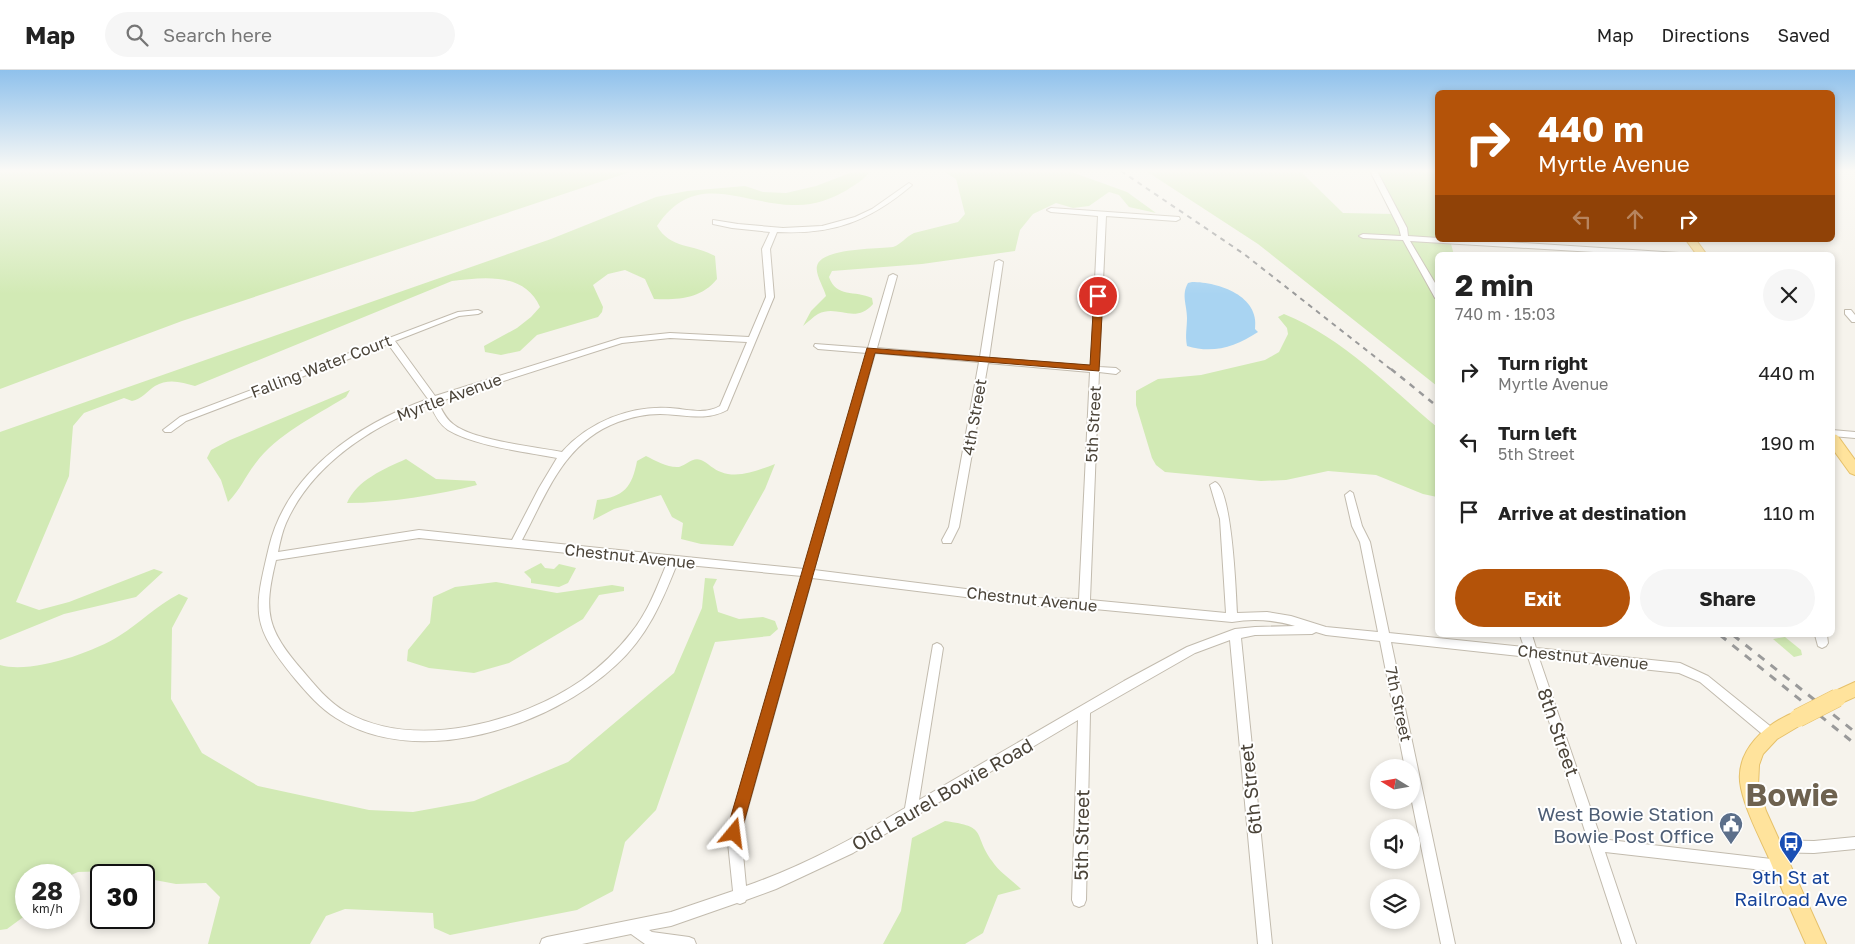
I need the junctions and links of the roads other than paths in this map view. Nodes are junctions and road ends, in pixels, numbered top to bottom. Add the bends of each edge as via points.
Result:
1 (875, 212) edge
2 (1073, 212) edge
3 (1394, 212) edge
4 (1102, 214) junction
5 (1176, 219) dead end
6 (716, 222) dead end
7 (774, 230) junction
8 (1363, 236) dead end
9 (1405, 238) junction
10 (1435, 240) edge
11 (1505, 242) edge
12 (1601, 252) edge
13 (999, 262) dead end
14 (893, 276) dead end
15 (1435, 291) edge
16 (478, 312) dead end
17 (1848, 312) dead end
18 (1855, 320) edge
19 (390, 340) junction
20 (751, 340) junction
21 (818, 346) dead end
22 (871, 350) junction
23 (984, 359) junction
24 (1095, 369) junction
25 (1116, 371) dead end
26 (433, 400) junction
27 (168, 430) dead end
28 (1835, 433) edge
29 (1855, 435) edge
30 (1835, 442) edge
31 (564, 456) junction
32 (1855, 470) edge
33 (1215, 485) dead end
34 (1350, 495) dead end
35 (947, 540) dead end
36 (515, 544) junction
37 (272, 557) junction
38 (674, 561) junction
39 (808, 573) junction
40 (1084, 604) junction
41 (1232, 618) junction
42 (1326, 630) junction
43 (1235, 634) junction
44 (1385, 637) junction
45 (1527, 637) edge
46 (937, 648) dead end
47 (1532, 651) junction
48 (1855, 688) edge
49 (1084, 710) junction
50 (1770, 734) junction
51 (912, 813) junction
52 (1855, 843) edge
53 (1597, 845) junction
54 (1772, 846) junction
55 (1781, 866) junction
56 (740, 896) junction
57 (1079, 900) dead end
58 (634, 928) junction
59 (547, 944) edge
60 (689, 944) edge
61 (1265, 944) edge
62 (1448, 944) edge
63 (1629, 944) edge
64 (1816, 944) edge

1 - 7 street via 850,223 813,230
2 - 4 street
3 - 9 street
4 - 5 street
4 - 24 street, 5th Street
6 - 7 street via 726,226
7 - 20 street via 766,249 770,297
8 - 9 street
9 - 10 street
9 - 15 street
11 - 12 street
13 - 23 street, 4th Street
14 - 22 street
16 - 19 street, Falling Water Court via 458,314
17 - 18 street
19 - 26 street
19 - 27 street, Falling Water Court via 184,419
20 - 26 street, Myrtle Avenue via 682,335 642,337
20 - 31 street via 722,416 665,411 632,415 598,428
21 - 22 street
22 - 23 street
22 - 39 street
23 - 24 street
23 - 35 street, 4th Street via 954,527
24 - 25 street
24 - 40 street, 5th Street
26 - 31 street via 440,416 450,427 468,436
26 - 37 street, Myrtle Avenue via 380,424 321,467 289,508 281,523
28 - 29 street
30 - 32 main road
31 - 36 street
33 - 41 street via 1225,519
34 - 44 street, 7th Street via 1357,526 1365,542
36 - 37 street, Chestnut Avenue via 419,534
36 - 38 street, Chestnut Avenue
37 - 38 street, Myrtle Avenue via 263,592 266,628 276,649 318,698 343,717 370,728 400,734 435,735 468,732 505,723 562,699 587,683 610,663 648,618
38 - 39 street, Chestnut Avenue
39 - 40 street, Chestnut Avenue via 1038,602
39 - 56 street via 734,833
40 - 41 street, Chestnut Avenue
41 - 42 street, Chestnut Avenue via 1244,615 1294,620
42 - 43 street, Old Laurel Bowie Road via 1277,629
42 - 44 street, Chestnut Avenue
43 - 49 street, Old Laurel Bowie Road via 1175,658
43 - 61 street, 6th Street
44 - 47 street, Chestnut Avenue
44 - 62 street, 7th Street
45 - 47 street, 8th Street
46 - 51 street
47 - 50 street, Chestnut Avenue via 1663,665 1688,671 1710,684
47 - 53 street, 8th Street
48 - 50 main road, bridge
49 - 51 street, Old Laurel Bowie Road
49 - 57 street, 5th Street
50 - 54 main road via 1757,748 1748,775 1751,798
51 - 56 street, Old Laurel Bowie Road via 848,849
52 - 54 street via 1814,847
53 - 55 street
53 - 63 street, 8th Street
54 - 55 main road
55 - 64 main road
56 - 58 street, Old Laurel Bowie Road
58 - 59 street, Old Laurel Bowie Road
58 - 60 street via 650,939

